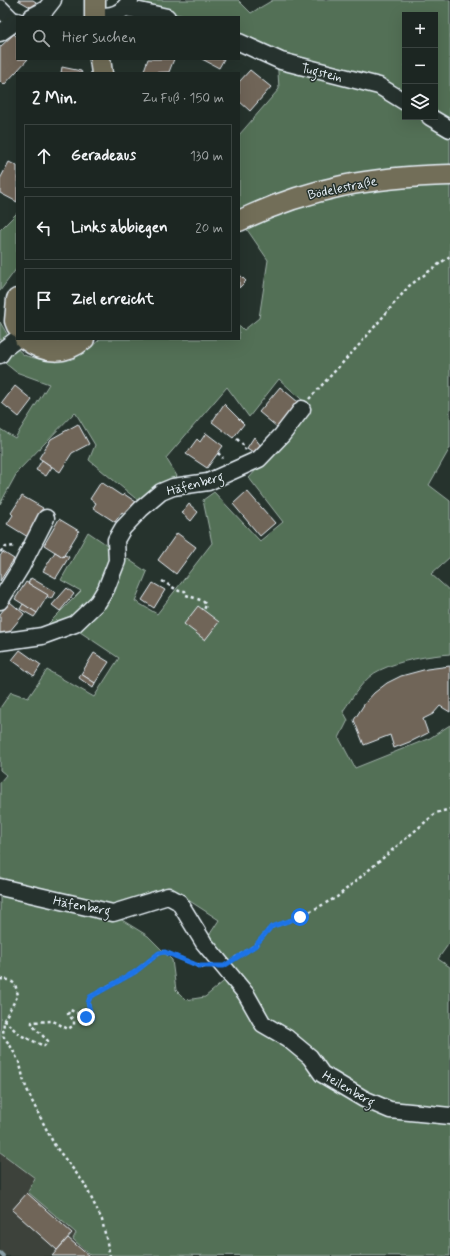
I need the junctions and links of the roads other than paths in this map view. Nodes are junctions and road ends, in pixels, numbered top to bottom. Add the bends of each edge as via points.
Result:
1 (53, 0) edge
2 (96, 0) edge
3 (128, 4) edge
4 (0, 8) edge
5 (33, 16) edge
6 (95, 16) edge
7 (105, 16) edge
8 (164, 16) edge
9 (16, 22) edge
10 (0, 33) edge
11 (240, 42) edge
12 (100, 60) edge
13 (102, 72) edge
14 (402, 100) edge
15 (435, 120) edge
16 (450, 129) edge
17 (450, 175) edge
18 (240, 221) edge
19 (16, 310) edge
20 (16, 324) edge
21 (16, 340) edge
22 (26, 340) edge
23 (83, 340) edge
24 (0, 355) edge
25 (302, 409) road end
26 (46, 518) dead end
27 (0, 601) edge
28 (0, 642) edge
29 (0, 887) edge
30 (224, 966) joint
31 (450, 1116) edge

1 - 5 street via 46,9
2 - 6 main road
3 - 7 street via 115,15
3 - 8 street
4 - 9 street
9 - 10 street
11 - 14 street, Tugstein via 281,61 379,86
12 - 13 main road
15 - 16 street
17 - 18 main road, Bödelestraße via 374,179 327,188
19 - 20 main road
21 - 24 street
22 - 23 main road via 36,347 49,351 64,350
25 - 28 street, Häfenberg via 259,459 208,482 173,487 161,492 141,509 123,528 116,540 117,561 106,589 98,602 75,624 42,636
26 - 27 street
29 - 30 street, Häfenberg via 113,913 168,896 179,902 204,942
30 - 31 street, Heilenberg via 246,994 263,1024 288,1038 310,1057 322,1074 364,1099 390,1110

